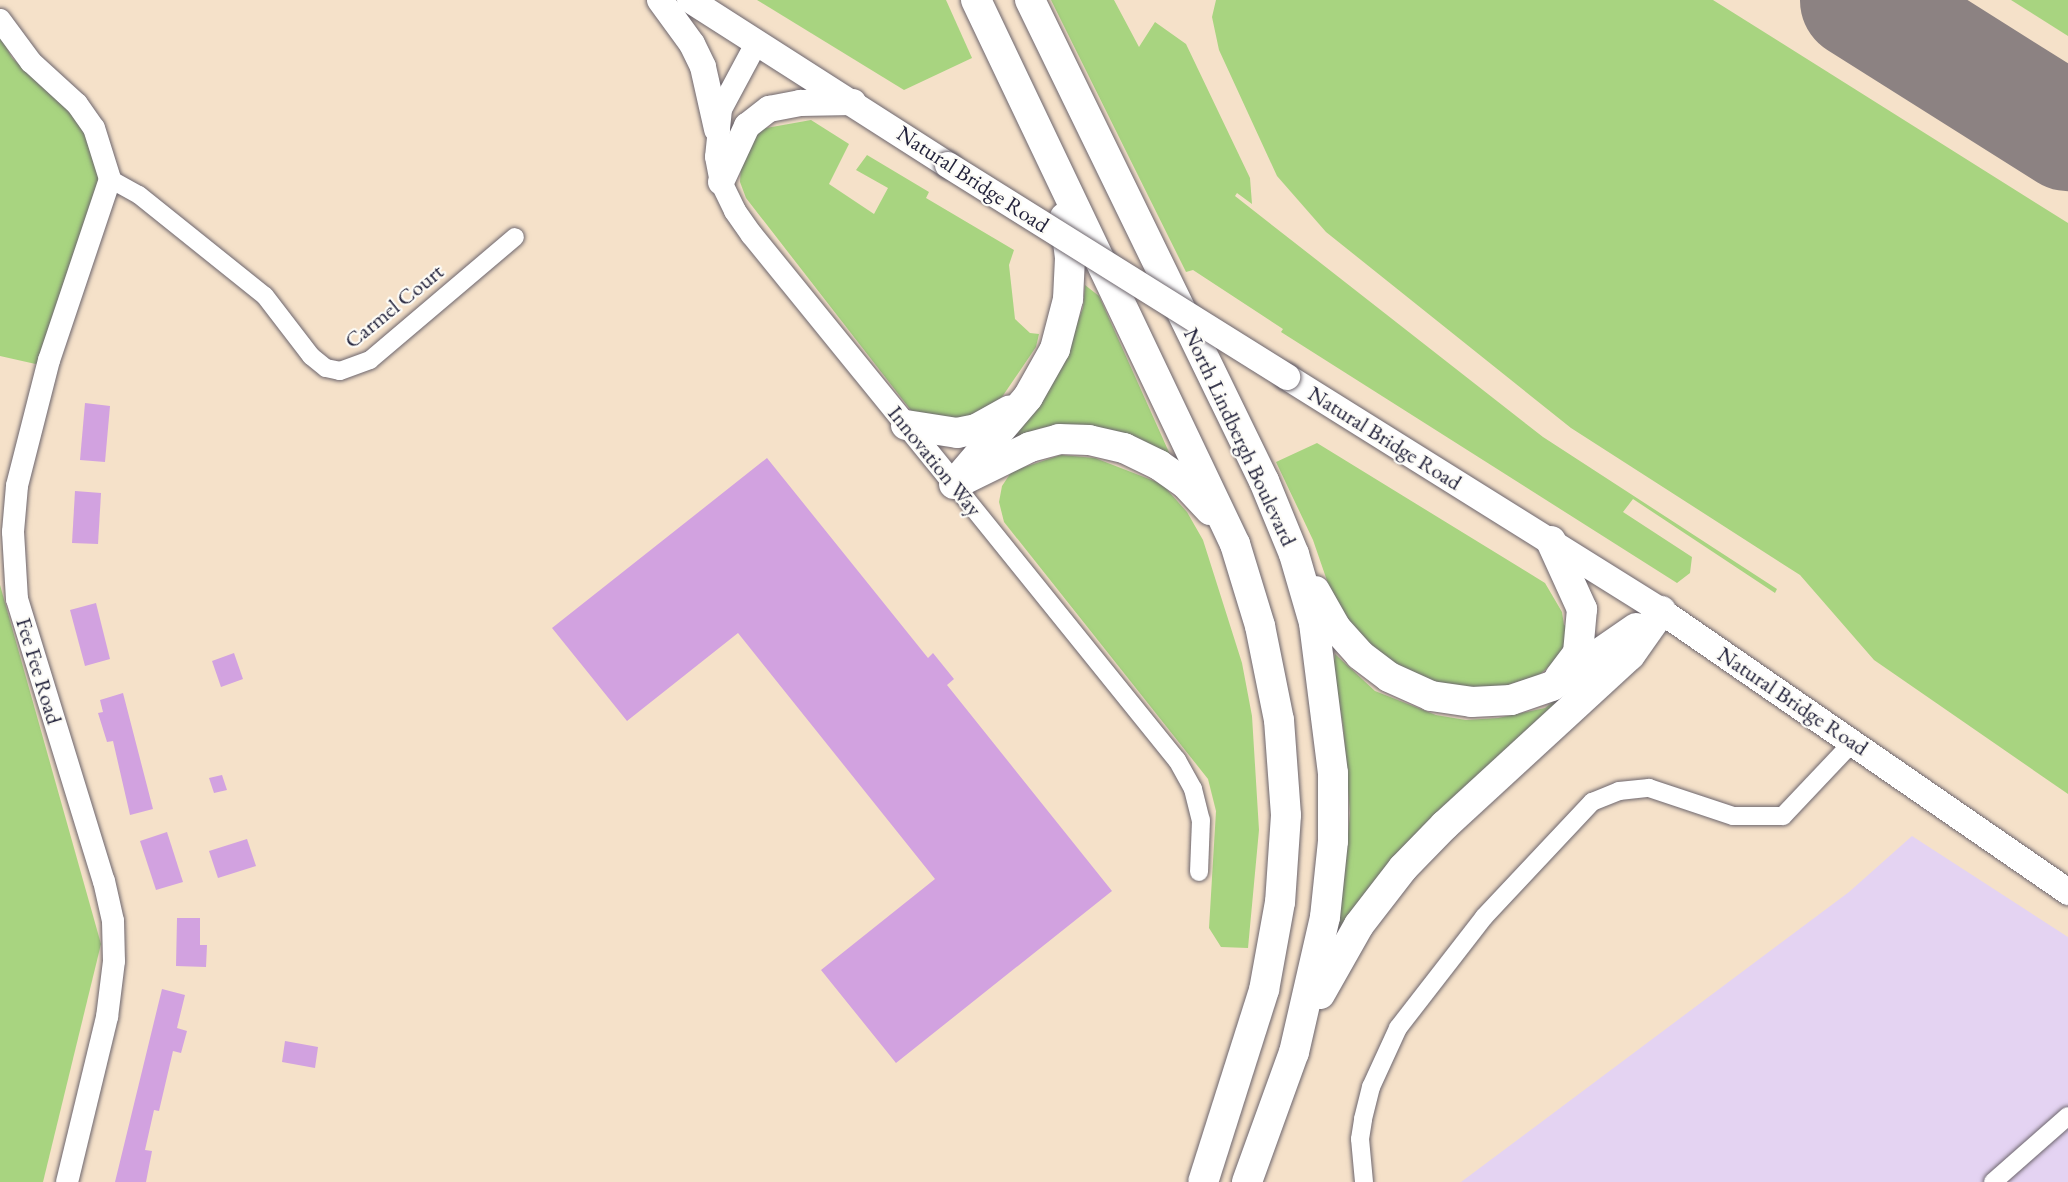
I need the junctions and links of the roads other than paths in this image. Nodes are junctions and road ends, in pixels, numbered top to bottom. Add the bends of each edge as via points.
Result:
1 (660, 0) edge
2 (690, 0) edge
3 (976, 0) edge
4 (1030, 0) edge
5 (0, 21) edge
6 (757, 42) junction
7 (853, 102) junction
8 (717, 129) junction
9 (1056, 167) junction
10 (110, 179) junction
11 (721, 182) junction
12 (514, 237) dead end
13 (1028, 397) junction
14 (906, 425) junction
15 (954, 484) junction
16 (1551, 541) junction
17 (1235, 544) junction
18 (1294, 554) junction
19 (1661, 611) junction
20 (1552, 686) junction
21 (1853, 742) junction
22 (1199, 872) dead end
23 (2068, 892) edge
24 (1294, 1052) junction
25 (2068, 1116) edge
26 (67, 1182) edge
27 (1203, 1182) edge
28 (1247, 1182) edge
29 (1364, 1182) edge
30 (1993, 1182) edge

1 - 8 main road via 692,44 703,67
2 - 6 main road, Natural Bridge Road
3 - 9 highway
4 - 18 highway, North Lindbergh Boulevard via 1264,481
5 - 10 street via 31,62 77,104 94,128
6 - 7 main road, Natural Bridge Road
6 - 8 street, Innovation Way via 721,109
7 - 11 main road via 800,103 769,109 747,126
7 - 16 main road, Natural Bridge Road, bridge
8 - 11 street, Innovation Way
9 - 13 highway via 1070,258 1068,299 1055,349
9 - 17 highway
10 - 12 street, Carmel Court via 140,195 265,296 311,356 326,368 340,371 370,360
10 - 26 street, Fee Fee Road via 49,360 17,486 13,532 17,599 113,921 114,962 107,1017
11 - 14 street, Innovation Way via 735,211
13 - 14 highway via 999,419 976,429 957,432
13 - 15 highway
14 - 15 street, Innovation Way
15 - 17 highway via 1030,447 1059,439 1089,440 1124,448 1185,483
15 - 22 street, Innovation Way via 1177,760 1193,789 1201,820
16 - 19 main road, Natural Bridge Road
16 - 20 highway via 1582,609 1578,653
17 - 27 highway via 1260,626 1279,720 1286,815 1280,902 1264,990
18 - 20 highway via 1336,628 1360,656 1389,677 1431,696 1472,702 1511,700
18 - 24 highway, North Lindbergh Boulevard via 1314,623 1333,772 1333,841 1325,917
19 - 20 highway
19 - 21 main road, Natural Bridge Road
19 - 24 highway via 1630,656 1444,825 1403,868 1359,925 1335,965
21 - 23 main road, Natural Bridge Road
21 - 29 street via 1783,816 1733,816 1649,788 1619,791 1592,802 1484,917 1398,1028 1371,1088 1363,1119 1360,1139
24 - 28 highway, North Lindbergh Boulevard
25 - 30 street

